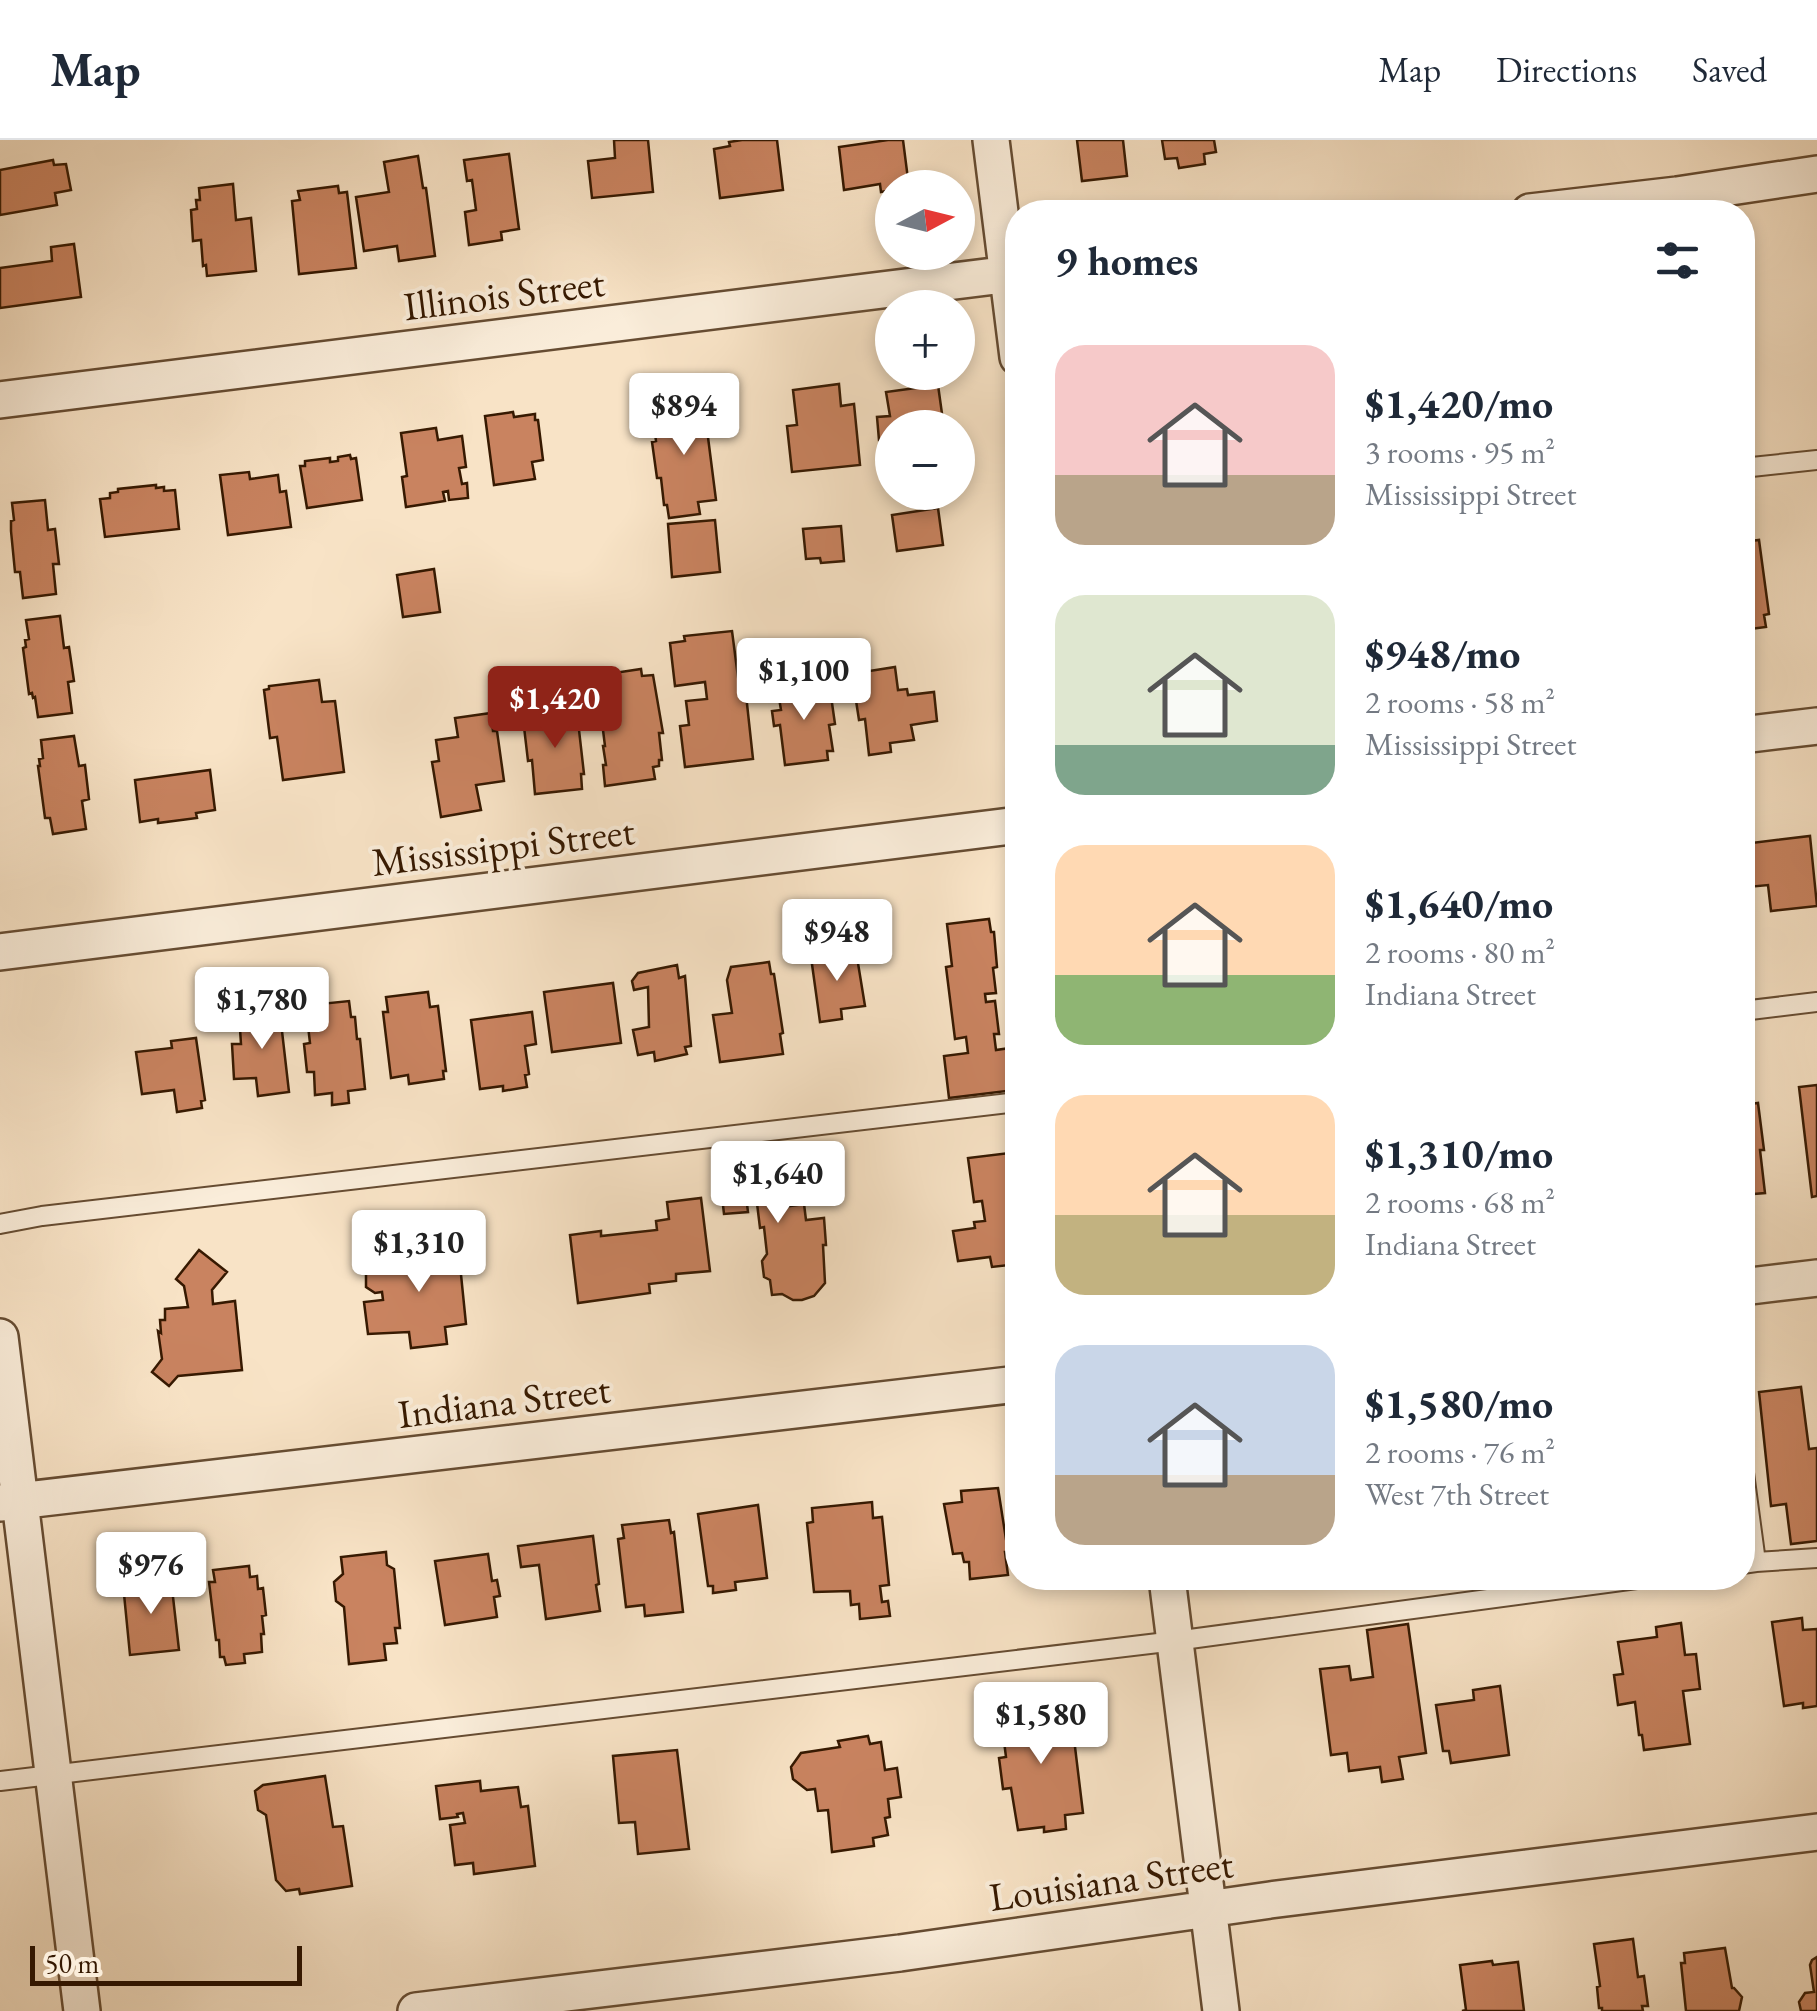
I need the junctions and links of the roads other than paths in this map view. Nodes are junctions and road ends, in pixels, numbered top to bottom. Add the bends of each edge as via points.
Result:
1 (991, 140) edge
2 (1817, 174) edge
3 (1634, 200) edge
4 (1005, 229) edge
5 (1005, 274) edge
6 (0, 400) edge
7 (1817, 460) edge
8 (1755, 467) edge
9 (1817, 726) edge
10 (1755, 733) edge
11 (1005, 826) edge
12 (0, 952) edge
13 (1817, 1002) edge
14 (1755, 1009) edge
15 (1005, 1104) edge
16 (0, 1224) edge
17 (1817, 1278) edge
18 (1755, 1285) edge
19 (0, 1337) edge
20 (1005, 1386) edge
21 (10, 1502) edge
22 (1817, 1558) edge
23 (1755, 1563) edge
24 (1169, 1590) edge
25 (1555, 1590) edge
26 (1175, 1641) junction
27 (53, 1775) junction
28 (0, 1781) edge
29 (1817, 1832) edge
30 (1208, 1909) junction
31 (82, 2011) edge
32 (416, 2011) edge
33 (1222, 2011) edge

1 - 4 street
2 - 3 street
5 - 6 street, Illinois Street
7 - 8 lane
9 - 10 street
11 - 12 street, Mississippi Street
13 - 14 lane
15 - 16 lane
17 - 18 street
19 - 21 street
20 - 21 street, Indiana Street
21 - 27 street
22 - 23 lane
24 - 26 street
25 - 26 lane
26 - 27 lane
26 - 30 street
27 - 28 lane
27 - 31 street
29 - 30 street, Louisiana Street
30 - 32 street, Louisiana Street
30 - 33 street

